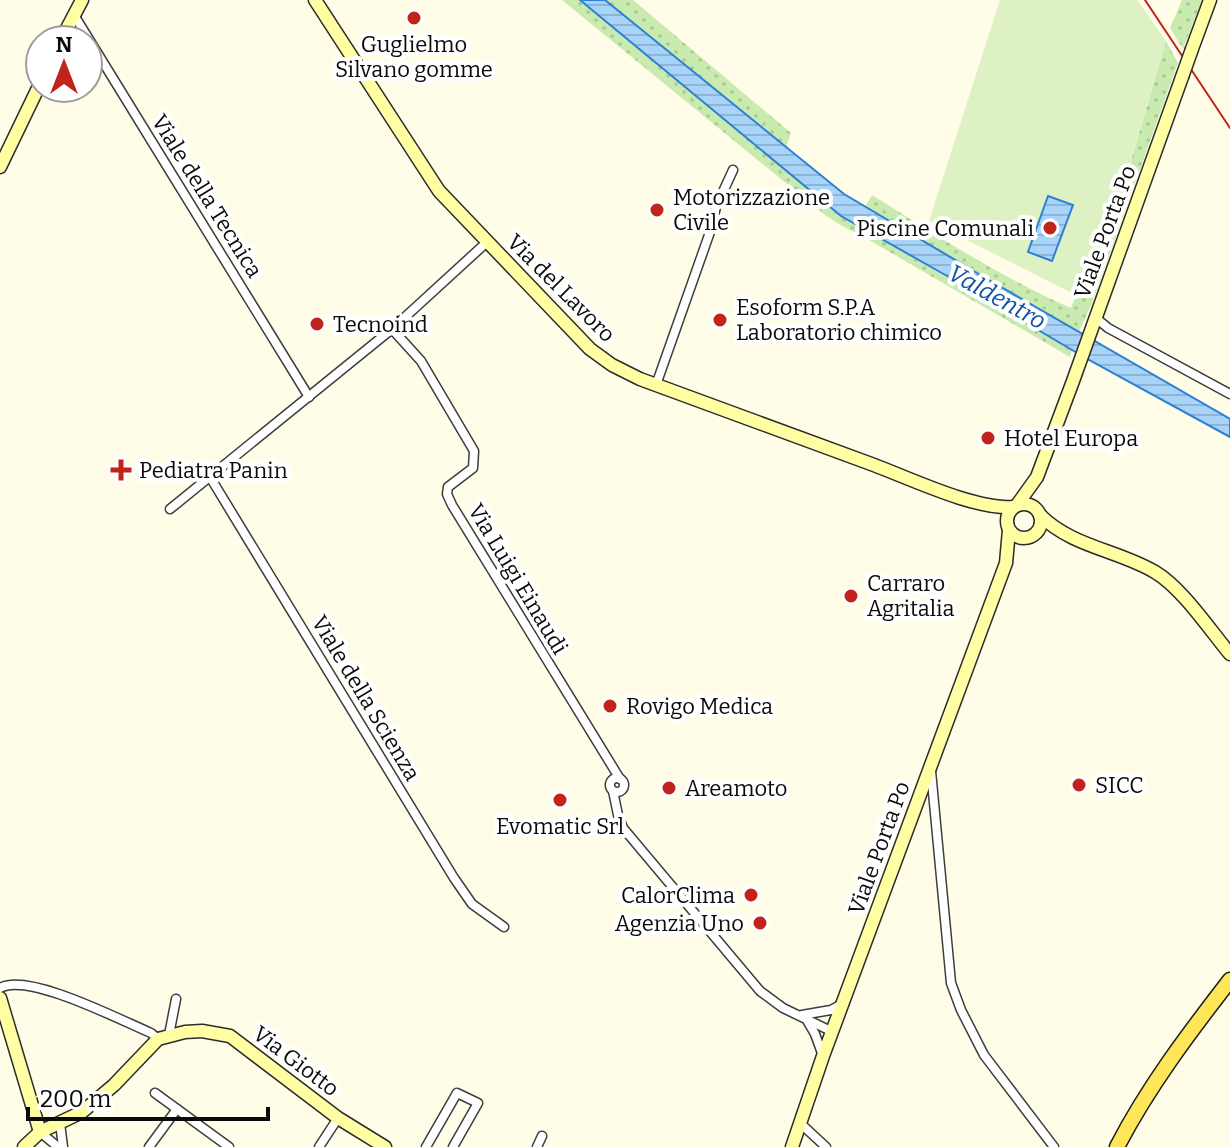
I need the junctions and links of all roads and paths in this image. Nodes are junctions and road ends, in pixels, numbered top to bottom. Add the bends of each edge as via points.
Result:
1 (82, 0) edge
2 (315, 0) edge
3 (1210, 0) edge
4 (74, 15) junction
5 (69, 24) edge
6 (30, 104) edge
7 (0, 167) edge
8 (733, 170) dead end
9 (487, 242) junction
10 (1096, 318) junction
11 (392, 329) junction
12 (656, 385) junction
13 (1230, 394) edge
14 (309, 397) junction
15 (210, 477) junction
16 (1037, 477) junction
17 (974, 502) junction
18 (1015, 506) junction
19 (170, 509) dead end
20 (1039, 513) junction
21 (1008, 528) junction
22 (1030, 537) junction
23 (1071, 538) junction
24 (1006, 563) junction
25 (1230, 654) edge
26 (930, 767) junction
27 (504, 927) dead end
28 (1229, 982) edge
29 (0, 988) edge
30 (0, 998) edge
31 (176, 999) dead end
32 (843, 1004) junction
33 (802, 1015) junction
34 (834, 1027) junction
35 (163, 1037) junction
36 (823, 1056) junction
37 (155, 1093) dead end
38 (177, 1109) junction
39 (338, 1118) junction
40 (1130, 1122) junction
41 (60, 1123) junction
42 (800, 1123) junction
43 (40, 1132) junction
44 (542, 1136) dead end
45 (24, 1147) edge
46 (61, 1147) edge
47 (149, 1147) edge
48 (229, 1147) edge
49 (319, 1147) edge
50 (385, 1147) edge
51 (426, 1147) edge
52 (453, 1147) edge
53 (537, 1147) edge
54 (792, 1147) edge
55 (826, 1147) edge
56 (1054, 1147) edge
57 (1109, 1147) edge
58 (1117, 1147) edge

1 - 4 main road
2 - 9 main road, Via del Lavoro via 439,191
3 - 10 main road, Viale Porta Po, bridge
4 - 5 main road
4 - 14 street, Viale della Tecnica
6 - 7 main road
8 - 12 street
9 - 11 street
9 - 12 main road, Via del Lavoro via 590,349
10 - 13 street
10 - 16 main road, Viale Porta Po
11 - 14 street
11 - 33 street, Via Luigi Einaudi via 421,361 474,451 473,468 448,487 447,494 616,777 610,784 617,791 623,828 760,991
12 - 17 main road, Via del Lavoro
14 - 15 street
15 - 19 street
15 - 27 street, Viale della Scienza via 454,878 472,904
16 - 18 main road, Viale Porta Po
16 - 20 main road, Viale Porta Po
17 - 18 main road
17 - 21 main road
18 - 20 main road via 1031,505
18 - 21 main road, Viale Porta Po via 1007,515
20 - 22 main road, Viale Porta Po via 1039,530
20 - 23 main road
21 - 22 main road via 1015,536
21 - 24 main road, Viale Porta Po
22 - 23 main road
22 - 24 main road, Viale Porta Po
23 - 25 main road via 1163,577
24 - 26 main road, Viale Porta Po
26 - 32 main road, Viale Porta Po
26 - 56 street via 951,983 984,1055
28 - 40 main road
29 - 35 street via 26,985 56,992
30 - 43 main road
31 - 35 street
32 - 33 street
32 - 34 main road, Viale Porta Po
33 - 34 street via 818,1016
33 - 36 street
34 - 36 main road, Viale Porta Po
35 - 39 main road, Via Giotto via 202,1031 230,1036
35 - 41 main road via 82,1112
36 - 42 main road, Viale Porta Po
37 - 38 street
38 - 47 street
38 - 48 street
39 - 49 street
39 - 50 main road, Via Giotto
40 - 57 main road
40 - 58 main road
41 - 43 main road
41 - 46 street
42 - 54 main road, Viale Porta Po
42 - 55 street
43 - 45 main road
43 - 46 street
44 - 53 street
51 - 52 street via 457,1093 478,1103

